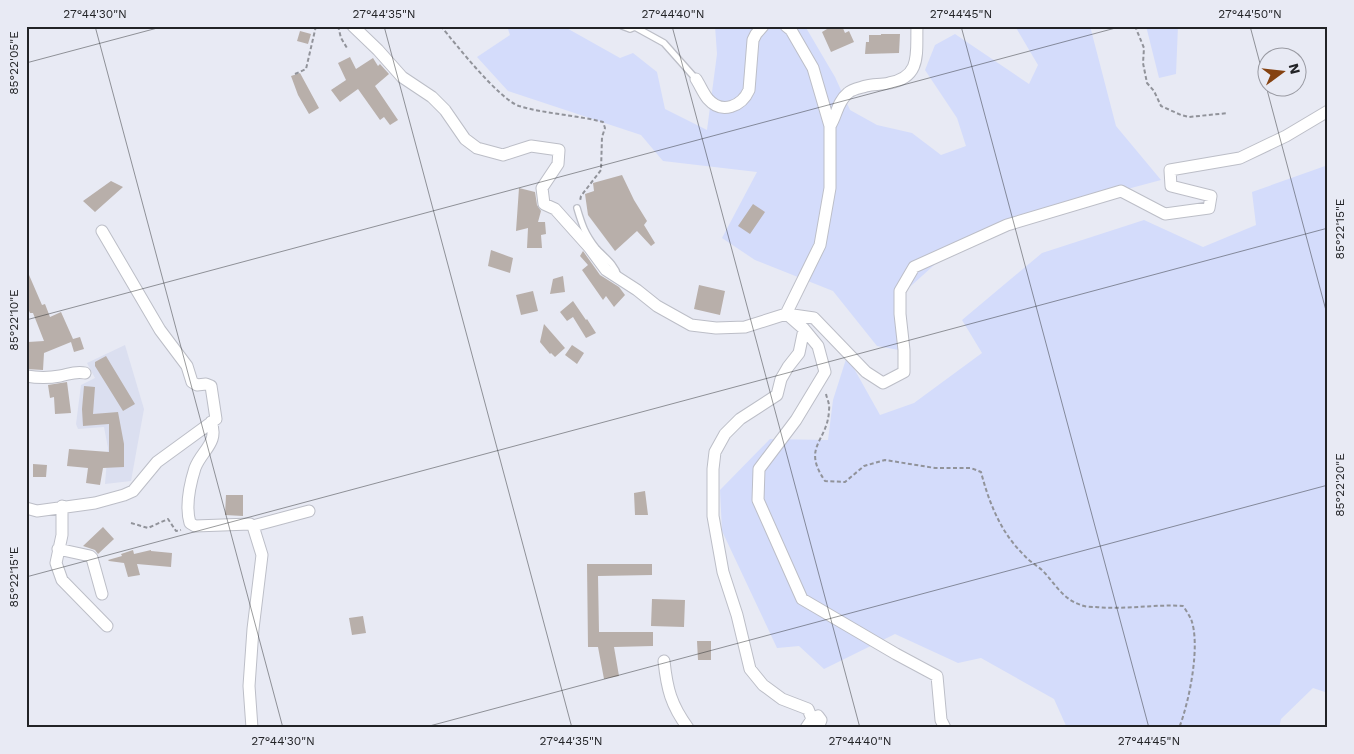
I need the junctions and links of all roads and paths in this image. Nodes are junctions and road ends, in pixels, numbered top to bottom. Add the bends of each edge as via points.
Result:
1 (316, 26) edge
2 (338, 26) edge
3 (353, 26) edge
4 (441, 26) edge
5 (622, 26) edge
6 (763, 26) edge
7 (786, 26) edge
8 (916, 26) edge
9 (1135, 26) edge
10 (346, 48) dead end
11 (296, 74) dead end
12 (696, 79) joint
13 (1328, 110) edge
14 (1228, 113) dead end
15 (830, 126) junction
16 (577, 208) joint
17 (102, 232) dead end
18 (619, 278) junction
19 (786, 314) junction
20 (804, 328) junction
21 (85, 374) dead end
22 (26, 376) edge
23 (822, 378) junction
24 (211, 422) junction
25 (62, 506) junction
26 (26, 508) edge
27 (308, 511) dead end
28 (131, 524) dead end
29 (195, 526) junction
30 (253, 526) junction
31 (58, 549) junction
32 (102, 594) dead end
33 (106, 626) dead end
34 (664, 661) dead end
35 (812, 725) edge
36 (252, 728) edge
37 (688, 728) edge
38 (945, 728) edge
39 (1179, 728) edge

1 - 11 path via 306,69
2 - 10 path
3 - 18 street via 402,77 432,97 465,139 477,148 503,155 531,146 559,150 558,164 542,188 544,204 555,209 606,270
4 - 16 path via 506,98 518,105 603,122 601,170 581,196
5 - 12 lane via 635,27 664,43
6 - 12 street via 753,40 748,90 741,102 727,108 712,103
7 - 15 street via 814,68
8 - 15 street via 915,67 909,75 902,80 849,92 838,105
9 - 14 path via 1144,48 1147,83 1161,106 1189,116
13 - 19 street via 1286,136 1240,158 1170,170 1171,186 1211,196 1209,208 1164,214 1122,191 1007,224 914,267 900,291 904,372 883,383 866,372 814,318
15 - 19 street via 830,188 820,245
16 - 18 lane via 582,228 617,270
17 - 24 street via 160,330 188,366 192,382 211,386 216,419
18 - 19 street via 657,306 691,325 745,328
19 - 20 street
20 - 23 street via 818,346 825,372
20 - 35 street via 799,353 781,379 777,395 740,419 725,434 715,452 713,516 723,572 750,668 763,685 782,699 808,709
21 - 22 street via 76,371 46,378
23 - 38 street via 796,420 758,469 758,500 802,599 937,676 941,720
23 - 39 path via 830,409 814,450 816,469 825,481 845,482 864,466 885,460 935,468 971,468 981,472 994,513 1006,533 1060,593 1081,606 1183,606 1191,620 1195,644 1191,685
24 - 25 street via 157,462 133,490 95,503
24 - 29 street via 214,430 212,444 196,467 189,500 187,513
25 - 26 street via 37,511
25 - 31 street via 62,535
27 - 30 street
28 - 29 path via 148,528 168,519 176,531
29 - 30 street
30 - 36 street via 262,555 249,686
31 - 32 street via 92,558
31 - 33 street via 56,563 62,580
34 - 37 street via 671,700

